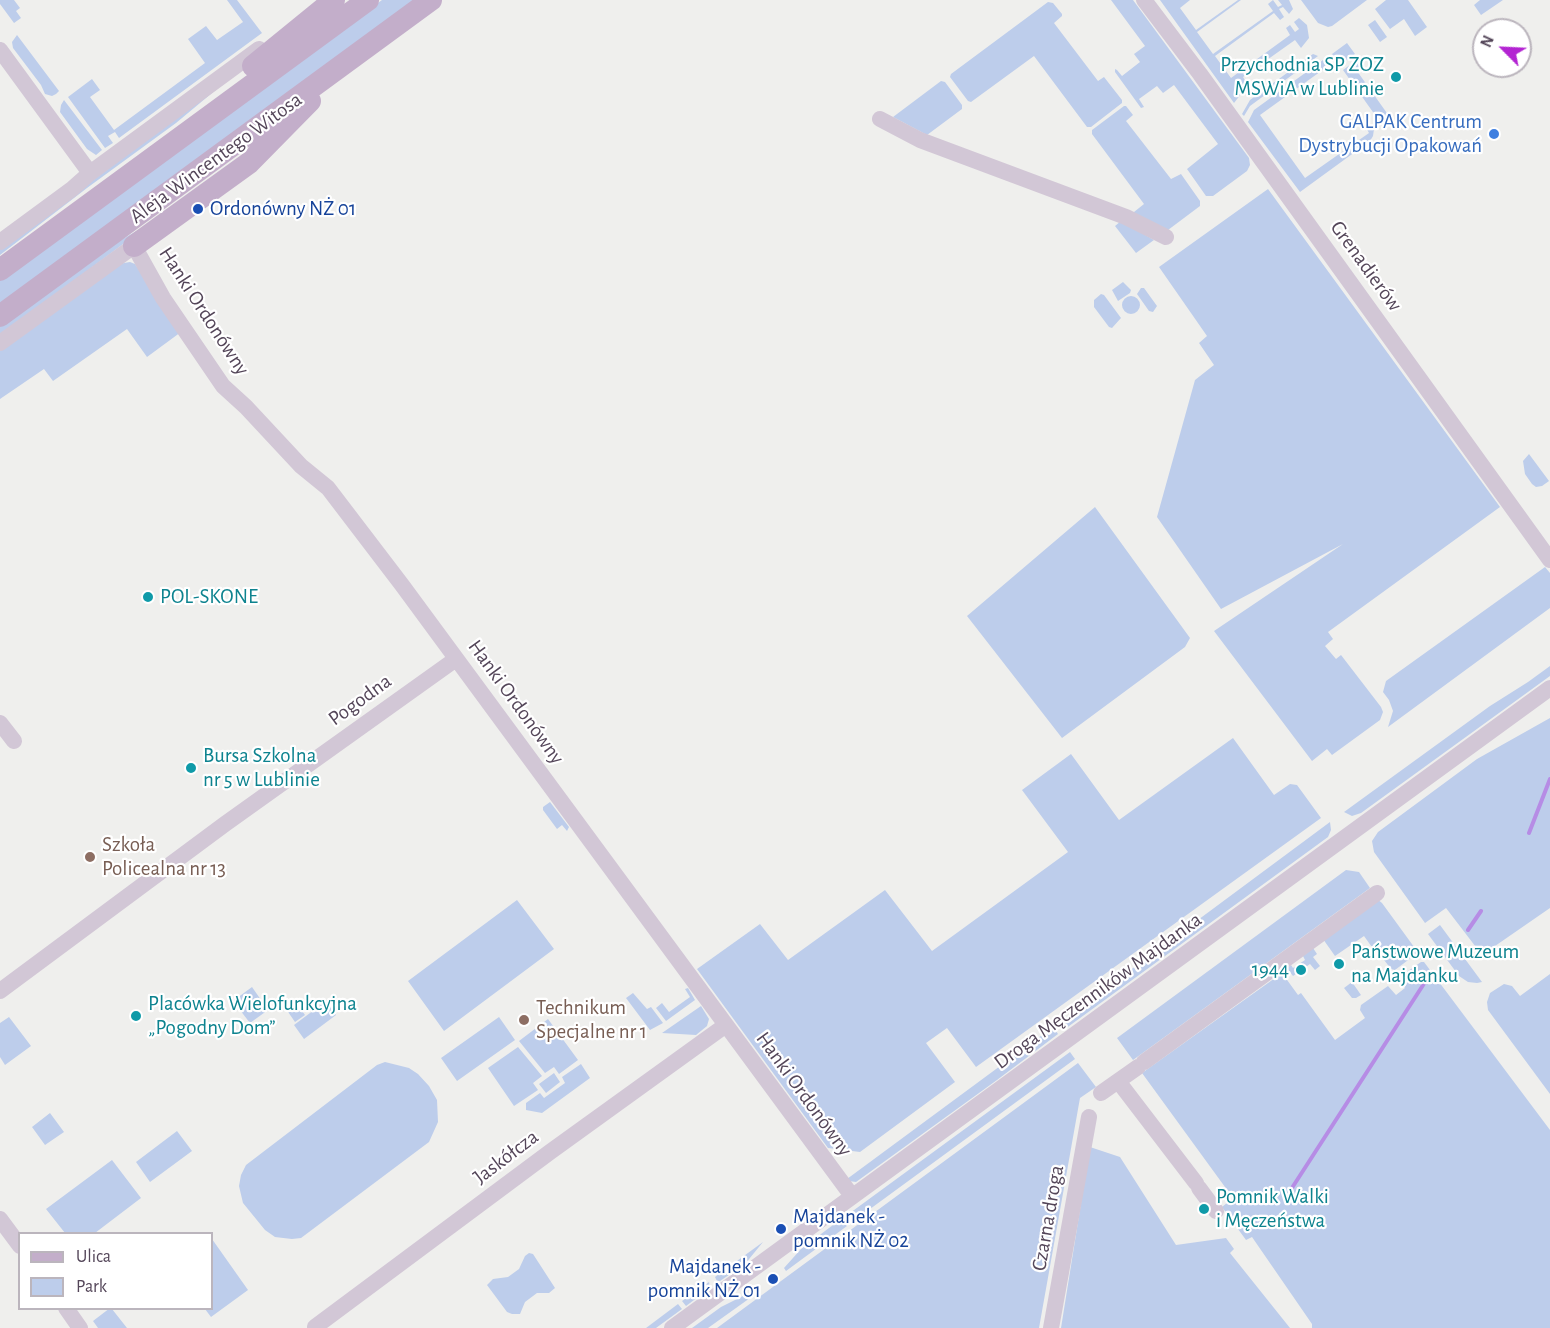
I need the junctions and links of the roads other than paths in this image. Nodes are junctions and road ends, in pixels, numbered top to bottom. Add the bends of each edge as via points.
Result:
1 (328, 0) edge
2 (334, 0) edge
3 (368, 0) edge
4 (432, 0) edge
5 (1144, 0) edge
6 (0, 50) edge
7 (346, 62) junction
8 (880, 119) dead end
9 (154, 157) junction
10 (90, 173) junction
11 (1166, 237) dead end
12 (0, 242) edge
13 (134, 246) junction
14 (0, 270) edge
15 (0, 316) edge
16 (0, 343) edge
17 (1550, 560) edge
18 (456, 659) junction
19 (1550, 688) edge
20 (0, 723) edge
21 (14, 741) dead end
22 (1377, 893) dead end
23 (0, 991) edge
24 (726, 1025) junction
25 (1118, 1081) junction
26 (852, 1196) junction
27 (1216, 1211) dead end
28 (0, 1219) edge
29 (18, 1243) edge
30 (67, 1310) edge
31 (315, 1327) edge
32 (80, 1328) edge
33 (672, 1328) edge
34 (1052, 1328) edge

1 - 10 street
2 - 9 main road via 201,109
3 - 9 main road, Aleja Wincentego Witosa
4 - 7 main road, Aleja Wincentego Witosa
5 - 17 street, Grenadierów
6 - 10 street
7 - 13 main road via 249,163
7 - 15 main road, Aleja Wincentego Witosa
8 - 11 street via 920,140 1116,213
9 - 14 main road, Aleja Wincentego Witosa
10 - 12 street
13 - 16 street, Aleja Wincentego Witosa
13 - 18 street, Hanki Ordonówny via 223,387 328,488
18 - 23 street, Pogodna
18 - 24 street, Hanki Ordonówny
19 - 26 street, Droga Męczenników Majdanka
20 - 21 street
22 - 25 street
24 - 26 street, Hanki Ordonówny
24 - 31 street, Jaskółcza
25 - 27 street
25 - 34 street, Czarna droga via 1094,1105
26 - 33 street, Droga Męczenników Majdanka
28 - 29 street
30 - 32 street

